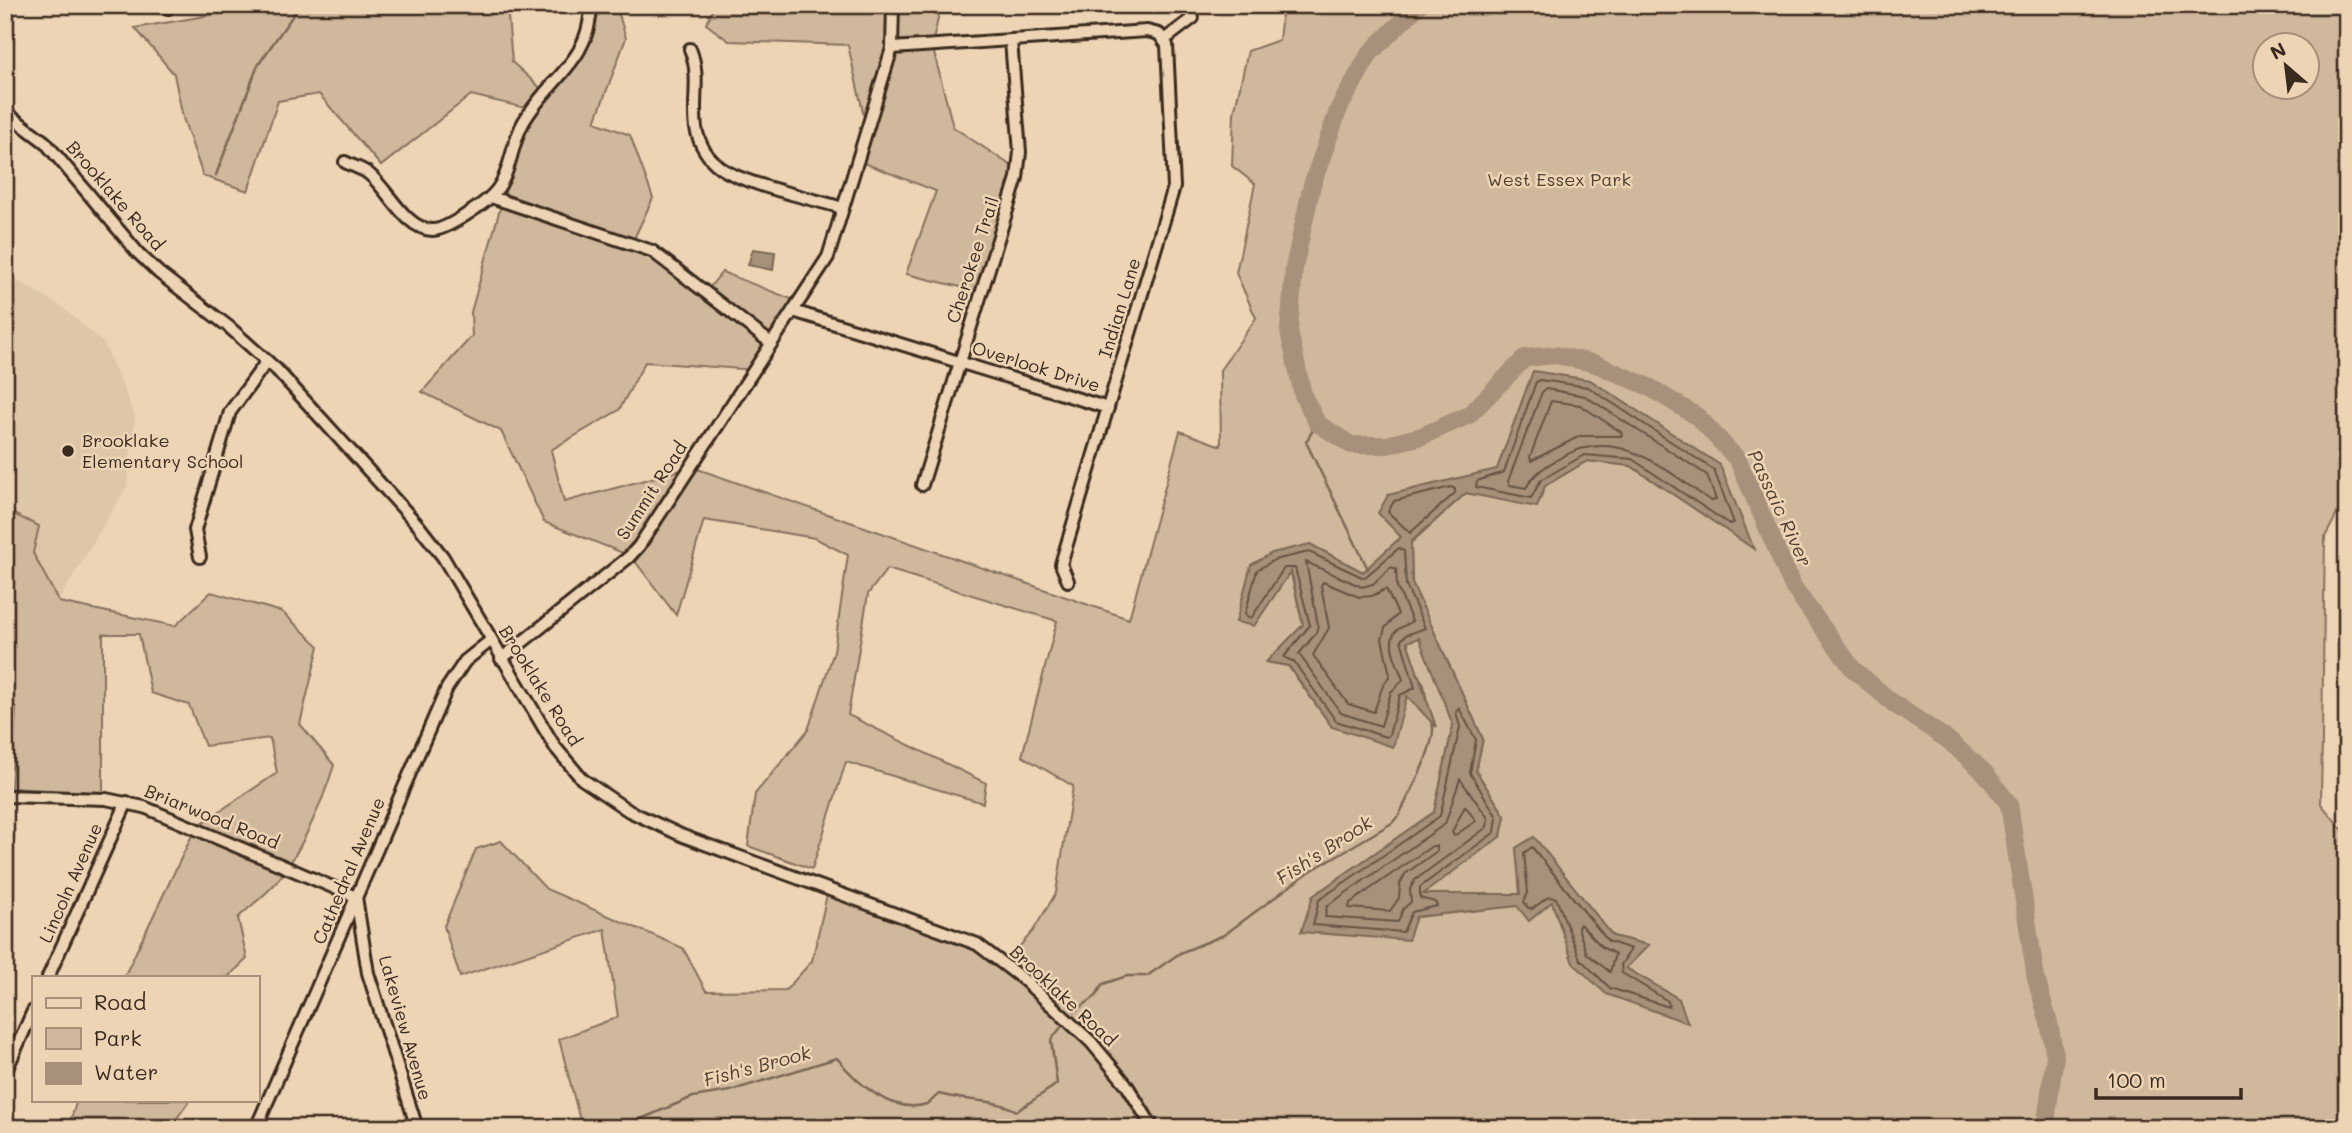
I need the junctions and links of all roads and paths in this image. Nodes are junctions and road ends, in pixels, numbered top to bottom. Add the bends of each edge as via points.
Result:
1 (591, 5) edge
2 (893, 5) edge
3 (1193, 18) dead end
4 (1164, 40) junction
5 (1011, 41) junction
6 (892, 48) junction
7 (690, 49) dead end
8 (5, 112) edge
9 (345, 162) dead end
10 (491, 197) junction
11 (843, 208) junction
12 (793, 311) junction
13 (771, 342) junction
14 (267, 361) junction
15 (959, 362) junction
16 (1108, 408) junction
17 (922, 485) dead end
18 (200, 557) dead end
19 (1068, 581) dead end
20 (490, 641) junction
21 (501, 659) junction
22 (5, 796) edge
23 (127, 802) junction
24 (356, 897) junction
25 (48, 976) edge
26 (32, 1013) edge
27 (5, 1073) edge
28 (256, 1128) edge
29 (417, 1128) edge
30 (1153, 1128) edge

1 - 10 street via 591,23 582,48 523,122 503,180
2 - 6 street
3 - 4 street
4 - 5 street via 1147,31
4 - 16 street, Indian Lane via 1169,58 1174,187
5 - 6 street
5 - 15 street, Cherokee Trail via 1020,165
6 - 11 street
7 - 11 street via 698,74 696,129 712,160 730,173
8 - 14 street, Brooklake Road via 54,151 159,273
9 - 10 street via 368,173 416,225 428,230 443,228
10 - 13 street via 652,251
11 - 12 street via 828,257
12 - 13 street, Summit Road
12 - 15 street, Overlook Drive
13 - 21 street, Summit Road via 629,557
14 - 18 street via 230,412 195,530
14 - 20 street, Brooklake Road via 434,545
15 - 16 street, Overlook Drive
15 - 17 street, Cherokee Trail
16 - 19 street, Indian Lane via 1061,564
20 - 21 street, Brooklake Road
20 - 24 street, Cathedral Avenue via 465,661 447,688
21 - 30 street, Brooklake Road via 555,747 596,790 683,836 977,944 1091,1042 1126,1084
22 - 23 street, Briarwood Road
23 - 24 street, Briarwood Road
23 - 25 street, Lincoln Avenue
24 - 28 street, Cathedral Avenue
24 - 29 street, Lakeview Avenue via 371,984
26 - 27 street

